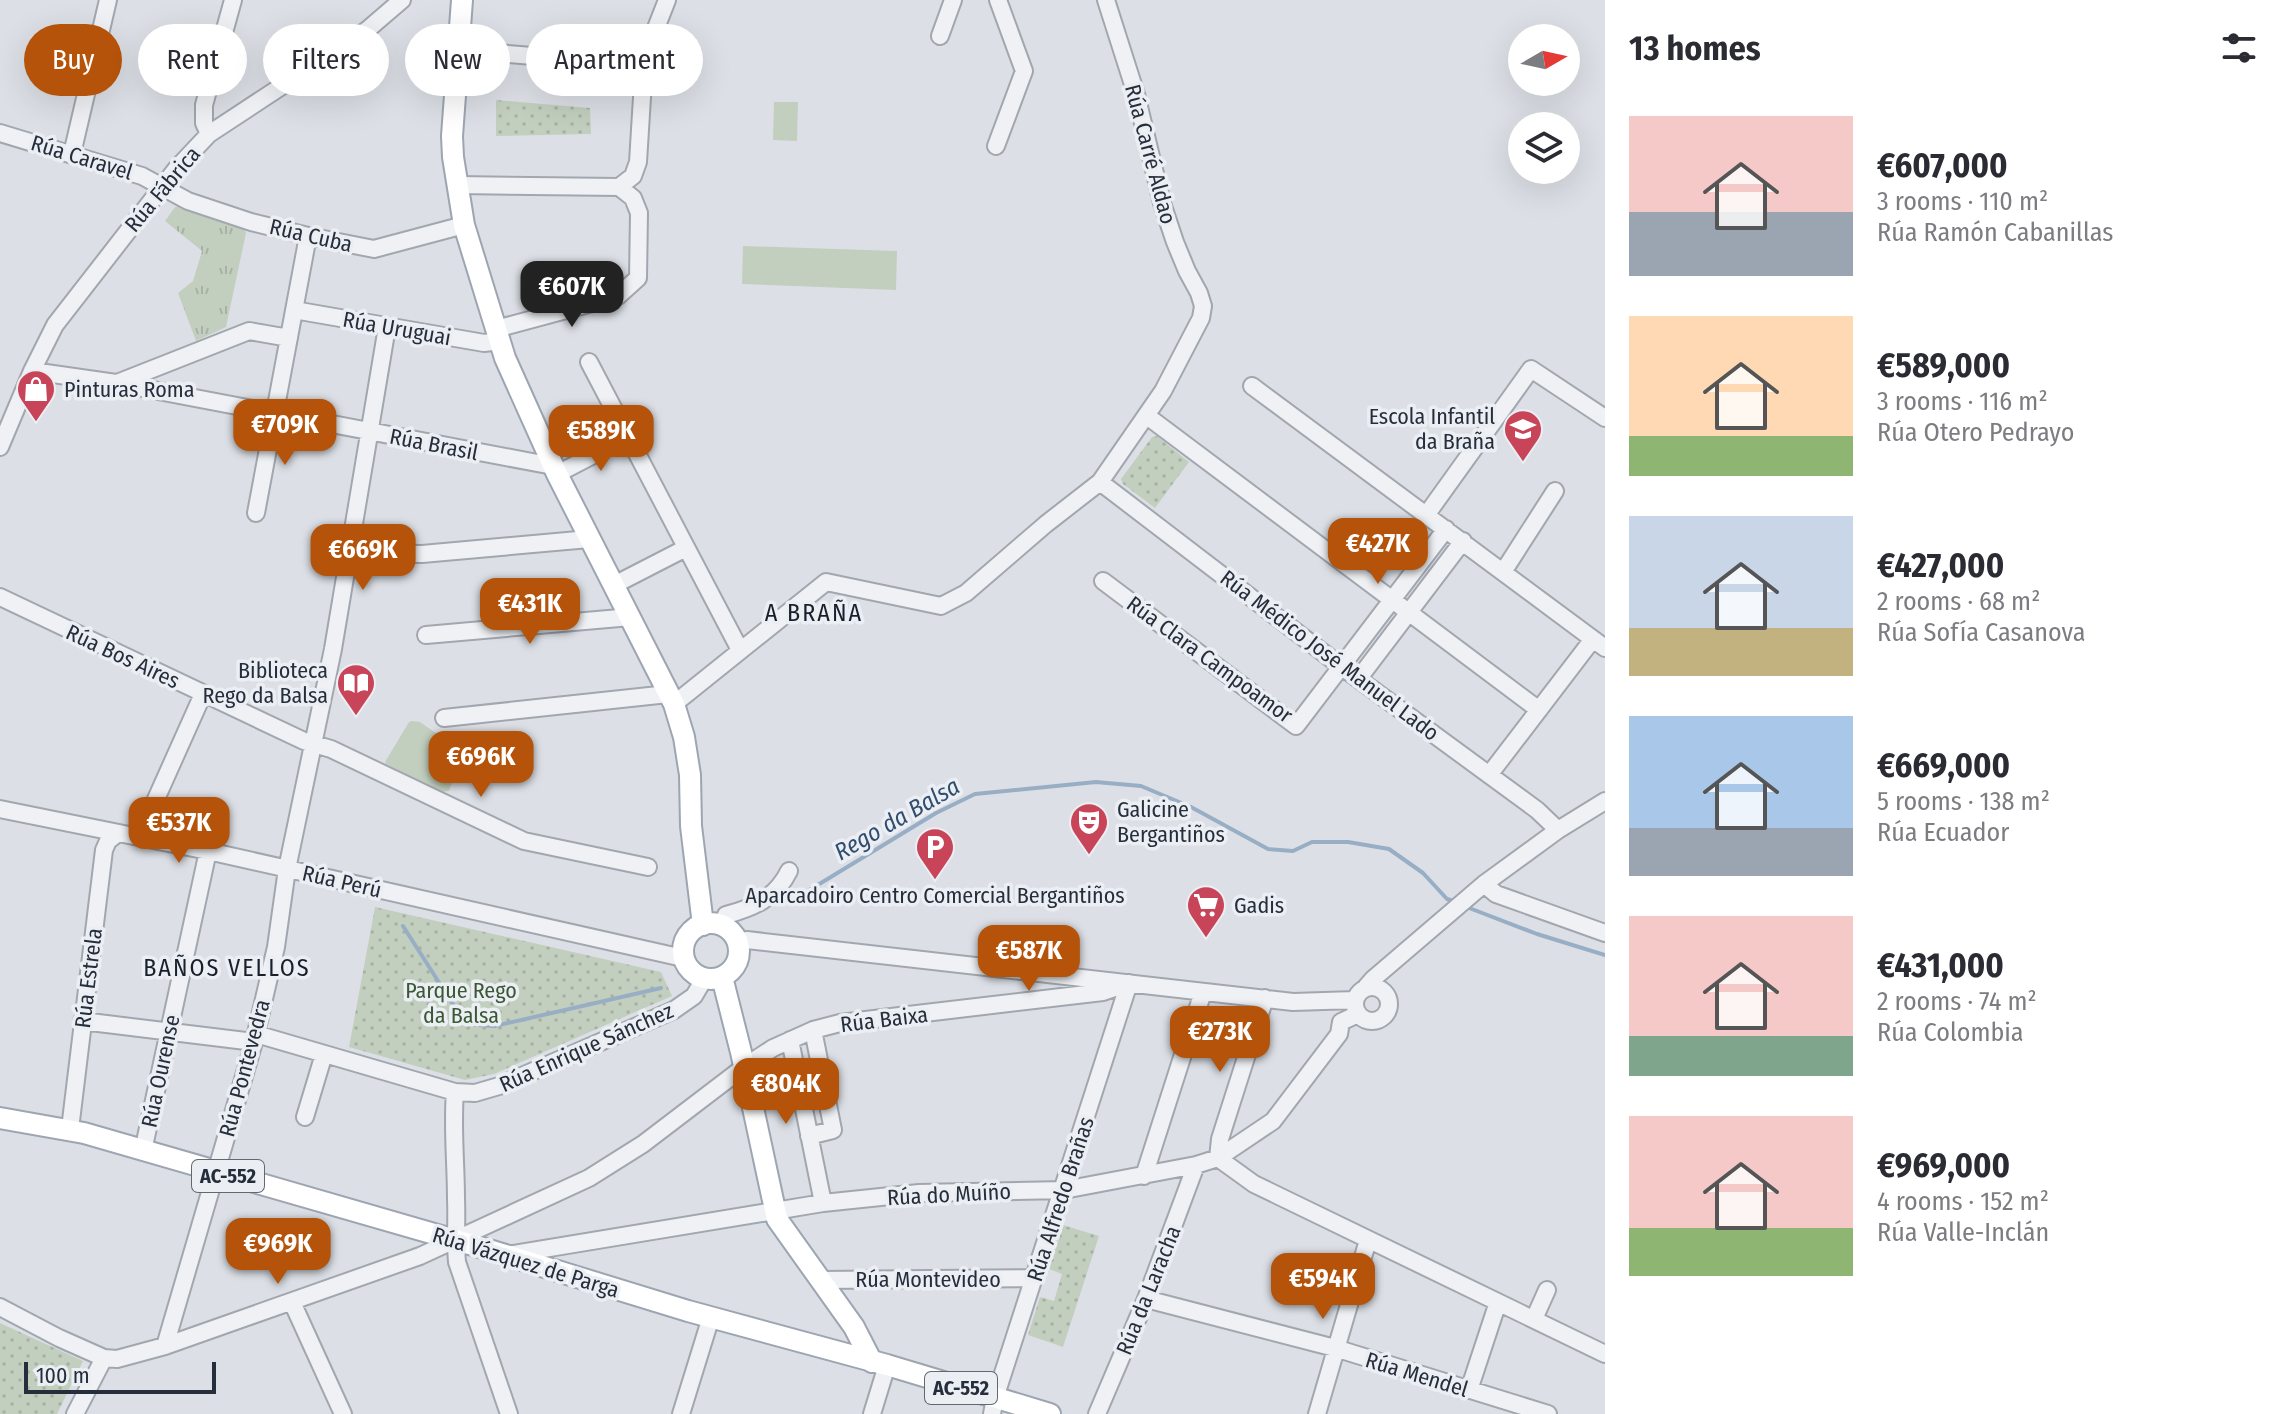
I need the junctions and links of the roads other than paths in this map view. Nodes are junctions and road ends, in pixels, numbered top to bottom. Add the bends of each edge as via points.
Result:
1 (108, 0) edge
2 (233, 0) edge
3 (402, 0) edge
4 (462, 0) edge
5 (667, 0) edge
6 (953, 0) edge
7 (998, 0) edge
8 (1106, 0) edge
9 (461, 24) edge
10 (658, 24) edge
11 (940, 36) dead end
12 (455, 96) edge
13 (642, 96) edge
14 (0, 133) edge
15 (209, 134) junction
16 (996, 146) dead end
17 (72, 154) junction
18 (457, 185) junction
19 (161, 187) junction
20 (619, 187) junction
21 (464, 225) junction
22 (308, 236) junction
23 (294, 310) junction
24 (387, 327) junction
25 (498, 335) junction
26 (289, 338) junction
27 (589, 362) dead end
28 (32, 371) junction
29 (116, 383) junction
30 (1252, 386) dead end
31 (275, 414) junction
32 (7, 416) edge
33 (1147, 416) junction
34 (1605, 418) edge
35 (369, 431) junction
36 (628, 437) junction
37 (0, 447) edge
38 (555, 470) junction
39 (1100, 482) junction
40 (1555, 491) dead end
41 (256, 513) dead end
42 (1427, 514) junction
43 (1446, 529) junction
44 (589, 539) junction
45 (1463, 541) junction
46 (686, 548) junction
47 (349, 553) junction
48 (1503, 572) junction
49 (1103, 581) dead end
50 (614, 585) junction
51 (0, 597) edge
52 (1393, 600) junction
53 (1410, 612) junction
54 (631, 617) junction
55 (426, 635) dead end
56 (1599, 644) edge
57 (740, 650) junction
58 (1342, 667) junction
59 (1359, 678) junction
60 (203, 694) junction
61 (671, 699) junction
62 (1539, 710) junction
63 (444, 718) dead end
64 (313, 745) junction
65 (1489, 775) junction
66 (1605, 801) edge
67 (0, 809) edge
68 (1558, 830) junction
69 (118, 833) junction
70 (158, 841) junction
71 (208, 851) junction
72 (648, 867) dead end
73 (287, 869) junction
74 (789, 871) dead end
75 (1484, 884) junction
76 (712, 925) junction
77 (1605, 933) edge
78 (738, 946) junction
79 (683, 958) junction
80 (1388, 968) junction
81 (1050, 975) junction
82 (712, 978) junction
83 (1129, 983) junction
84 (1203, 992) junction
85 (1387, 996) junction
86 (1265, 998) junction
87 (1046, 999) junction
88 (1317, 1004) junction
89 (1360, 1006) junction
90 (82, 1021) junction
91 (1340, 1028) junction
92 (813, 1030) junction
93 (169, 1031) junction
94 (255, 1038) junction
95 (790, 1040) junction
96 (324, 1054) junction
97 (744, 1067) junction
98 (455, 1092) junction
99 (305, 1117) dead end
100 (0, 1118) edge
101 (70, 1129) junction
102 (809, 1136) junction
103 (143, 1151) junction
104 (1218, 1158) junction
105 (1196, 1165) junction
106 (216, 1172) junction
107 (1144, 1176) junction
108 (1064, 1190) junction
109 (823, 1203) junction
110 (775, 1212) junction
111 (455, 1240) junction
112 (1368, 1240) junction
113 (505, 1255) junction
114 (1035, 1278) junction
115 (820, 1280) junction
116 (1547, 1290) dead end
117 (1146, 1299) junction
118 (292, 1302) junction
119 (1498, 1302) junction
120 (0, 1307) edge
121 (711, 1317) junction
122 (1534, 1319) junction
123 (165, 1346) junction
124 (1335, 1348) junction
125 (1605, 1354) edge
126 (104, 1358) junction
127 (868, 1358) junction
128 (917, 1374) junction
129 (1469, 1390) junction
130 (994, 1406) edge
131 (75, 1414) edge
132 (343, 1414) edge
133 (509, 1414) edge
134 (681, 1414) edge
135 (872, 1414) edge
136 (1050, 1414) edge
137 (1097, 1414) edge
138 (1317, 1414) edge
139 (1548, 1414) edge

1 - 17 street
2 - 15 street via 204,105
3 - 15 street, Rúa Fábrica via 367,30
4 - 9 main road
5 - 10 street
6 - 11 street
7 - 16 street via 1024,71
8 - 33 street, Rúa Carré Aldao via 1169,225 1203,306
12 - 18 main road via 452,136
13 - 20 street via 638,162 633,176
14 - 17 street, Rúa Caravel
15 - 19 street, Rúa Fábrica
17 - 19 street, Rúa Caravel
18 - 20 street
18 - 21 main road
19 - 22 street, Rúa Cuba via 251,222
19 - 28 street, Rúa Fábrica via 55,325
20 - 25 street, Rúa Uruguai via 633,198 639,213 638,278 618,296
21 - 22 street, Rúa Cuba via 374,249
21 - 25 main road
22 - 23 street
23 - 24 street, Rúa Uruguai
23 - 26 street
24 - 25 street, Rúa Uruguai via 484,343
24 - 35 street, Rúa Pontevedra
25 - 38 main road
26 - 29 street via 249,331
26 - 31 street
27 - 36 street
28 - 29 street, Rúa Brasil
28 - 32 street, Rúa Fábrica
29 - 31 street, Rúa Brasil
30 - 42 street
31 - 35 street, Rúa Brasil
31 - 41 street
32 - 37 street, Rúa Fábrica
33 - 39 street
33 - 52 street
34 - 42 street via 1531,369
35 - 38 street, Rúa Brasil
35 - 47 street, Rúa Pontevedra
36 - 38 street
36 - 46 street
38 - 44 main road
39 - 57 street via 966,593 941,606 826,582
39 - 58 street, Rúa Médico José Manuel Lado
40 - 48 street
42 - 43 street
43 - 45 street
43 - 52 street
44 - 47 street via 422,554
44 - 50 main road
45 - 48 street
45 - 53 street
46 - 50 street
46 - 57 street
47 - 64 street, Rúa Pontevedra
48 - 56 street
49 - 58 street, Rúa Clara Campoamor via 1296,726
50 - 54 main road
51 - 60 street, Rúa Bos Aires
52 - 53 street
52 - 58 street
53 - 59 street
53 - 62 street
54 - 55 street
54 - 61 main road
56 - 62 street
57 - 61 street
58 - 59 street, Rúa Médico José Manuel Lado
59 - 65 street, Rúa Médico José Manuel Lado
60 - 64 street, Rúa Bos Aires
60 - 70 street via 148,817
61 - 63 street
61 - 76 main road via 684,737 691,826
62 - 65 street
64 - 72 street, Rúa Bos Aires via 524,841
64 - 73 street, Rúa Pontevedra
65 - 68 street, Rúa Médico José Manuel Lado
66 - 68 street, Rúa do Muíño
67 - 69 street, Rúa Perú
68 - 75 street, Rúa do Muíño
69 - 70 street, Rúa Perú
69 - 90 street, Rúa Estrela via 104,850
70 - 71 street, Rúa Perú
71 - 73 street, Rúa Perú
71 - 93 street, Rúa Ourense
73 - 79 street, Rúa Perú
73 - 94 street, Rúa Pontevedra
74 - 76 street via 756,906
75 - 77 street via 1496,894
75 - 80 street, Rúa do Muíño
76 - 78 main road via 730,931
76 - 79 main road via 695,928 685,941
78 - 81 street via 747,940
78 - 82 main road via 737,961 728,973
79 - 82 main road via 691,971
80 - 85 street
80 - 89 street, Rúa do Muíño
81 - 83 street
81 - 87 street
82 - 97 main road via 729,1005
82 - 98 street, Rúa Enrique Sánchez via 674,1010 499,1086
83 - 84 street
83 - 87 street, Rúa Baixa
83 - 108 street, Rúa Alfredo Brañas
84 - 86 street
84 - 107 street
85 - 89 street via 1378,988
85 - 89 street, Rúa do Muíño via 1389,1007 1375,1021
86 - 88 street
86 - 104 street
87 - 92 street, Rúa Baixa
88 - 89 street
88 - 91 street via 1338,1016
89 - 91 street, Rúa do Muíño via 1352,1029
90 - 93 street
90 - 101 street, Rúa Estrela
91 - 104 street, Rúa do Muíño via 1273,1121
92 - 95 street, Rúa Baixa
92 - 102 street via 833,1130
93 - 94 street
93 - 103 street, Rúa Ourense
94 - 96 street
94 - 106 street, Rúa Pontevedra
95 - 97 street, Rúa Baixa
95 - 102 street
96 - 98 street
96 - 99 street
97 - 110 main road
97 - 111 street, Rúa Baixa via 589,1178
98 - 111 street
100 - 101 main road, Rúa Vázquez de Parga / AC-552
101 - 103 main road, Rúa Vázquez de Parga / AC-552
102 - 109 street
103 - 106 main road, Rúa Vázquez de Parga / AC-552
104 - 105 street, Rúa do Muíño
104 - 112 street via 1254,1184
105 - 107 street, Rúa do Muíño
105 - 117 street, Rúa da Laracha
106 - 111 main road, Rúa Vázquez de Parga / AC-552
106 - 123 street, Rúa Pontevedra
107 - 108 street, Rúa do Muíño
108 - 109 street, Rúa do Muíño via 919,1193
108 - 114 street, Rúa Alfredo Brañas
109 - 110 street, Rúa do Muíño
110 - 113 street, Rúa do Muíño
110 - 115 main road
111 - 113 main road, Rúa Vázquez de Parga / AC-552
111 - 118 street, Rúa Baixa
111 - 133 street via 457,1262
112 - 119 street
112 - 124 street
113 - 121 main road, Rúa Vázquez de Parga / AC-552
114 - 115 street, Rúa Montevideo
114 - 130 street, Rúa Alfredo Brañas
115 - 127 main road via 854,1327
116 - 122 street
117 - 124 street, Rúa Mendel
117 - 137 street, Rúa da Laracha
118 - 123 street, Rúa Baixa
118 - 132 street
119 - 122 street
119 - 129 street
120 - 126 street
121 - 127 main road, Rúa Vázquez de Parga / AC-552
121 - 134 street
122 - 125 street
123 - 126 street, Rúa Baixa
124 - 129 street, Rúa Mendel
124 - 138 street
126 - 131 street
127 - 128 main road, Rúa Vázquez de Parga / AC-552
127 - 128 main road via 906,1363
127 - 135 street
128 - 130 main road, Rúa Vázquez de Parga / AC-552
129 - 139 street, Rúa Mendel
130 - 136 main road, Rúa Vázquez de Parga / AC-552

